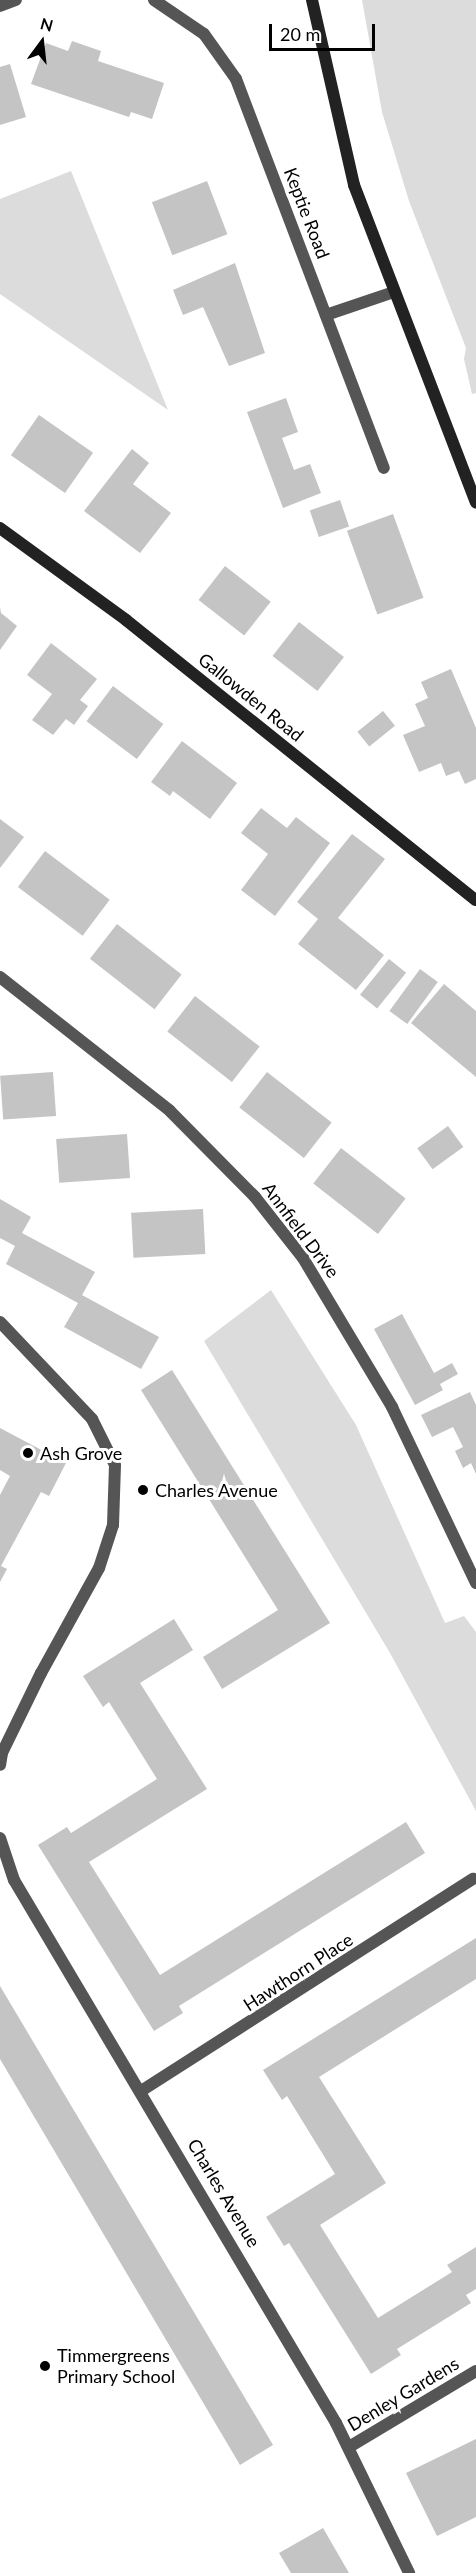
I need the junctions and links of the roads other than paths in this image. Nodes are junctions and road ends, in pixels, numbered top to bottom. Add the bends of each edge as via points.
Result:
1 (16, 0) edge
2 (154, 0) edge
3 (312, 0) edge
4 (0, 6) edge
5 (394, 292) junction
6 (326, 315) junction
7 (384, 468) dead end
8 (476, 502) edge
9 (0, 528) edge
10 (476, 900) edge
11 (0, 977) edge
12 (0, 1322) edge
13 (476, 1583) edge
14 (0, 1765) edge
15 (0, 1838) edge
16 (473, 1879) dead end
17 (141, 2091) junction
18 (476, 2371) edge
19 (349, 2447) junction
20 (409, 2573) edge

1 - 4 street
2 - 6 street, Keptie Road via 204,34 236,79
3 - 5 street via 354,185
5 - 6 street
5 - 8 street
6 - 7 street, Keptie Road
9 - 10 street, Gallowden Road via 126,621
11 - 13 street, Annfield Drive via 170,1111 255,1197 303,1258 392,1407
12 - 14 street via 92,1419 115,1465 113,1525 99,1568 41,1673
15 - 17 street, Charles Avenue via 14,1880
16 - 17 street, Hawthorn Place
17 - 19 street, Charles Avenue
18 - 19 street, Denley Gardens
19 - 20 street, Charles Avenue

